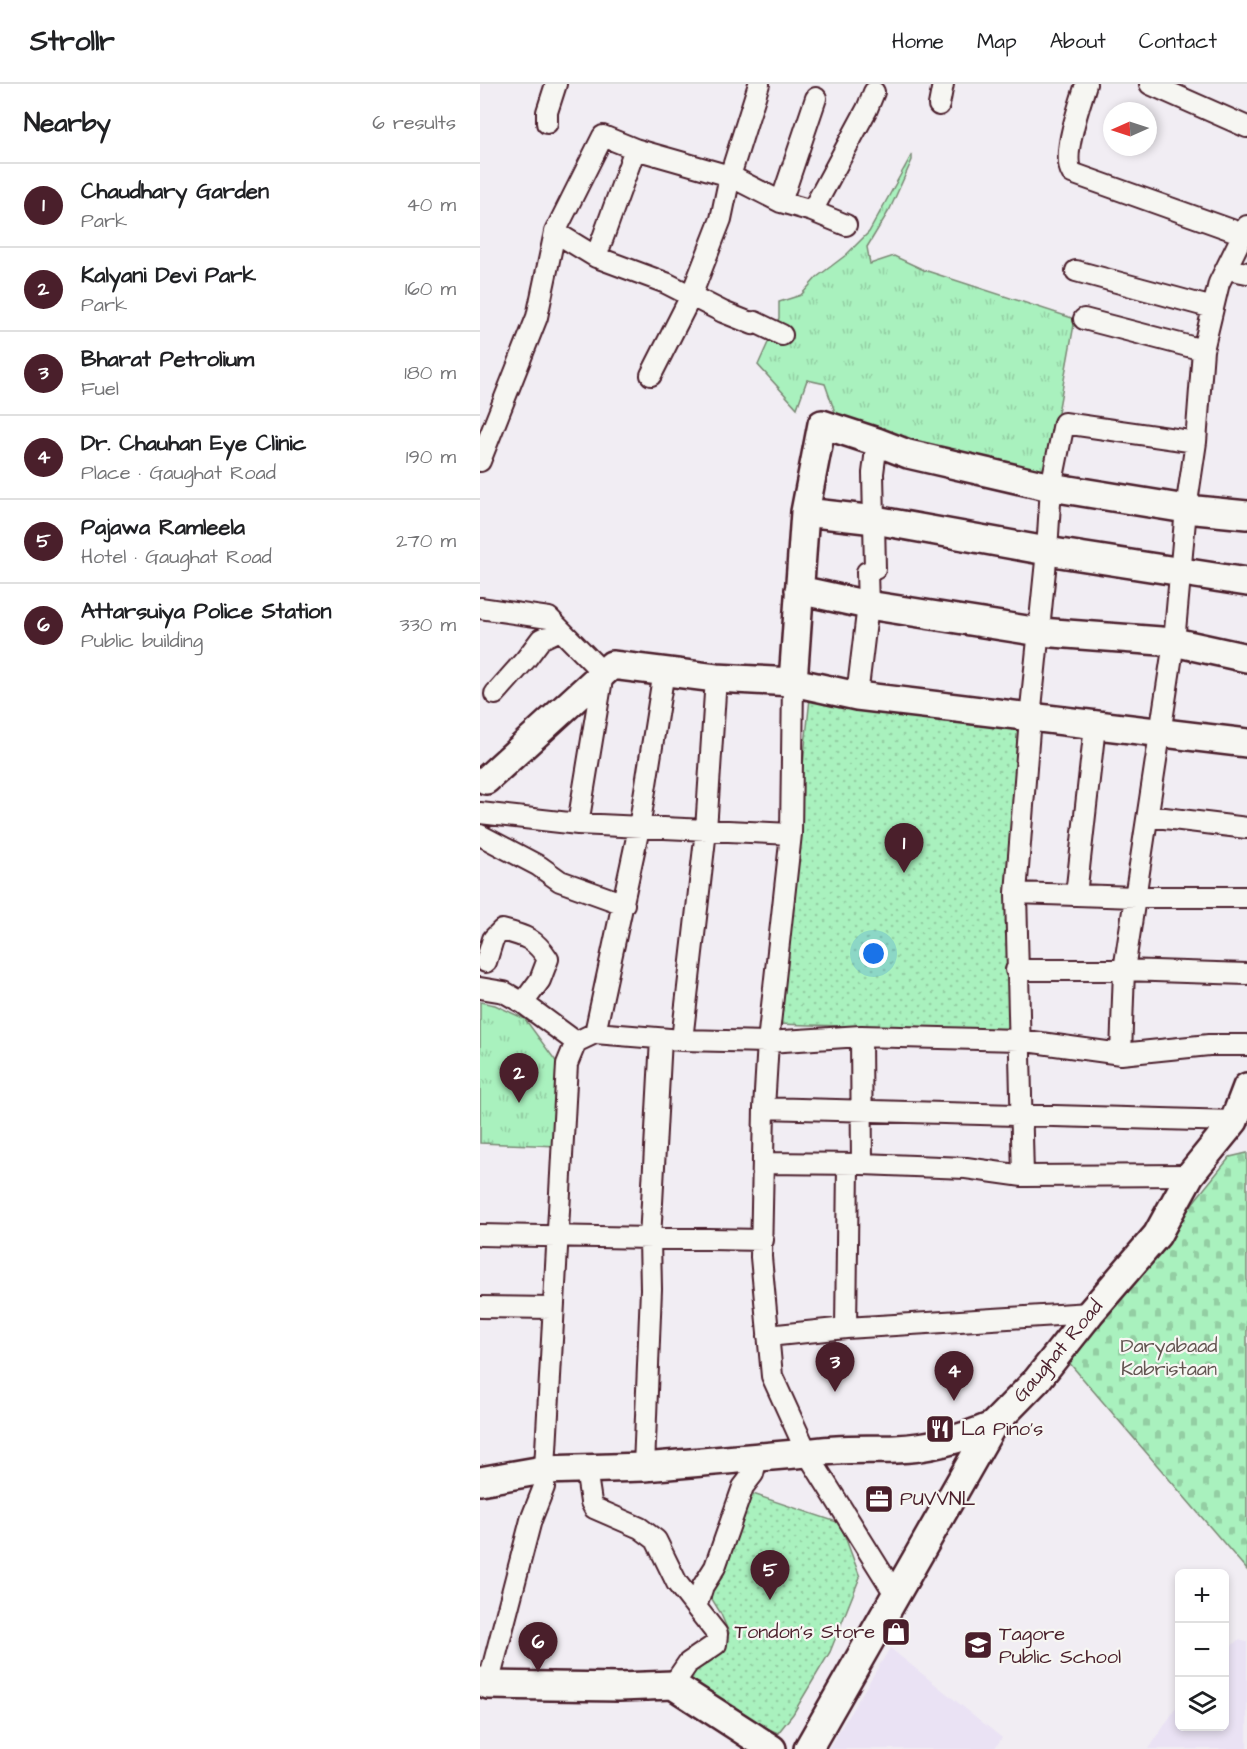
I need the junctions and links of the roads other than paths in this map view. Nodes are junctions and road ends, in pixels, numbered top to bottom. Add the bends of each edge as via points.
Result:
1 (556, 84) edge
2 (759, 84) edge
3 (943, 84) edge
4 (1086, 84) edge
5 (1150, 84) edge
6 (874, 92) dead end
7 (816, 98) dead end
8 (939, 105) dead end
9 (547, 123) dead end
10 (1247, 127) edge
11 (635, 148) junction
12 (730, 176) junction
13 (781, 202) junction
14 (812, 211) junction
15 (846, 225) dead end
16 (1245, 230) edge
17 (555, 232) junction
18 (596, 257) junction
19 (1227, 269) junction
20 (1076, 271) dead end
21 (1247, 273) edge
22 (691, 296) junction
23 (1213, 308) junction
24 (1084, 319) dead end
25 (782, 335) dead end
26 (1203, 350) junction
27 (651, 375) dead end
28 (877, 442) junction
29 (1196, 442) junction
30 (480, 461) edge
31 (1051, 487) junction
32 (1186, 509) junction
33 (805, 512) junction
34 (1247, 515) edge
35 (875, 520) junction
36 (1047, 551) junction
37 (1180, 570) junction
38 (1247, 582) edge
39 (799, 590) junction
40 (868, 606) junction
41 (480, 608) edge
42 (560, 630) junction
43 (1040, 632) junction
44 (1174, 642) junction
45 (1247, 658) edge
46 (664, 671) junction
47 (603, 673) junction
48 (716, 678) junction
49 (793, 682) junction
50 (495, 694) dead end
51 (857, 696) junction
52 (1030, 718) junction
53 (1095, 726) junction
54 (1160, 733) junction
55 (1247, 743) edge
56 (482, 781) edge
57 (480, 813) edge
58 (1148, 816) junction
59 (578, 824) junction
60 (639, 828) junction
61 (1247, 828) edge
62 (706, 830) junction
63 (791, 834) junction
64 (480, 835) edge
65 (1016, 892) junction
66 (1076, 895) junction
67 (1136, 897) junction
68 (1247, 897) edge
69 (624, 904) junction
70 (483, 959) edge
71 (1016, 970) junction
72 (1124, 970) junction
73 (1247, 974) edge
74 (480, 988) edge
75 (504, 992) junction
76 (523, 1003) junction
77 (595, 1033) junction
78 (861, 1036) junction
79 (661, 1039) junction
80 (681, 1040) junction
81 (1019, 1040) junction
82 (576, 1042) junction
83 (768, 1042) junction
84 (1247, 1045) edge
85 (1121, 1054) junction
86 (1247, 1087) edge
87 (764, 1108) junction
88 (862, 1110) junction
89 (1020, 1115) junction
90 (1234, 1121) junction
91 (763, 1163) junction
92 (855, 1164) junction
93 (1190, 1174) junction
94 (1023, 1176) junction
95 (480, 1235) edge
96 (557, 1238) junction
97 (650, 1239) junction
98 (763, 1240) junction
99 (480, 1307) edge
100 (552, 1308) junction
101 (1090, 1313) junction
102 (846, 1328) junction
103 (768, 1336) junction
104 (992, 1426) junction
105 (807, 1453) junction
106 (757, 1457) junction
107 (644, 1467) junction
108 (586, 1469) junction
109 (543, 1470) junction
110 (480, 1481) edge
111 (895, 1594) junction
112 (696, 1608) junction
113 (484, 1683) edge
114 (673, 1685) junction
115 (772, 1749) edge
116 (808, 1749) edge

1 - 9 street
2 - 12 street
3 - 8 street
4 - 16 street via 1072,137 1068,164 1072,173
5 - 10 street
6 - 14 street
7 - 13 street
11 - 12 street
11 - 17 street via 603,136
11 - 18 street
12 - 13 street
12 - 22 street via 721,219
13 - 14 street
14 - 15 street
16 - 19 street
17 - 18 street
17 - 30 street via 537,317
18 - 22 street
19 - 21 street
19 - 23 street
20 - 23 street
22 - 25 street
22 - 27 street
23 - 26 street
24 - 26 street
26 - 29 street
28 - 31 street via 908,454
28 - 33 street via 822,424
28 - 35 street via 873,473
29 - 31 street via 1064,423
29 - 32 street
31 - 32 street
31 - 36 street
32 - 34 street
32 - 37 street
33 - 35 street
33 - 39 street
35 - 36 street
35 - 40 street via 875,569 867,572
36 - 37 street
36 - 43 street
37 - 38 street
37 - 44 street
39 - 40 street
39 - 49 street
40 - 43 street
40 - 51 street
41 - 42 street via 549,618
42 - 47 street
42 - 50 street via 541,639
43 - 44 street
43 - 52 street
44 - 45 street
44 - 54 street
46 - 47 street via 612,665
46 - 48 street
46 - 60 street
47 - 56 street
47 - 59 street
48 - 49 street
48 - 62 street
49 - 51 street
49 - 63 street
51 - 52 street
52 - 53 street
52 - 65 street
53 - 54 street
53 - 66 street
54 - 55 street
54 - 58 street
57 - 59 street
58 - 61 street
58 - 67 street
59 - 60 street
60 - 62 street
60 - 69 street
62 - 63 street
62 - 80 street
63 - 83 street
64 - 69 street via 560,881
65 - 66 street
65 - 71 street
66 - 67 street
67 - 68 street
67 - 72 street
69 - 77 street
70 - 75 street
70 - 76 street via 502,930 538,943 548,958 540,980
71 - 72 street
71 - 81 street
72 - 73 street
72 - 85 street
74 - 75 street
75 - 76 street
76 - 82 street
77 - 79 street
77 - 82 street
78 - 81 street
78 - 83 street
78 - 88 street
79 - 80 street
79 - 97 street
80 - 83 street
81 - 85 street
81 - 89 street
82 - 96 street via 567,1064
83 - 87 street
84 - 85 street
86 - 90 street, Gaughat Road
87 - 88 street
87 - 91 street
88 - 89 street
88 - 92 street
89 - 90 street
89 - 94 street
90 - 93 street, Gaughat Road
91 - 92 street
91 - 98 street
92 - 94 street via 966,1168
92 - 102 street
93 - 94 street
93 - 101 street, Gaughat Road via 1157,1234
95 - 96 street
96 - 97 street
96 - 100 street
97 - 98 street
97 - 107 street
98 - 103 street
99 - 100 street
100 - 109 street
101 - 102 street
101 - 104 street, Gaughat Road via 1037,1380
102 - 103 street
103 - 105 street via 772,1376
104 - 105 street via 938,1444
104 - 111 street, Gaughat Road
105 - 106 street
105 - 111 street
106 - 107 street
106 - 112 street
107 - 108 street
108 - 109 street
108 - 112 street via 594,1508 640,1528 656,1540
109 - 110 street
109 - 113 street via 544,1487
111 - 116 street, Gaughat Road
112 - 114 street via 717,1634 716,1644 688,1663
113 - 114 street
114 - 115 street

